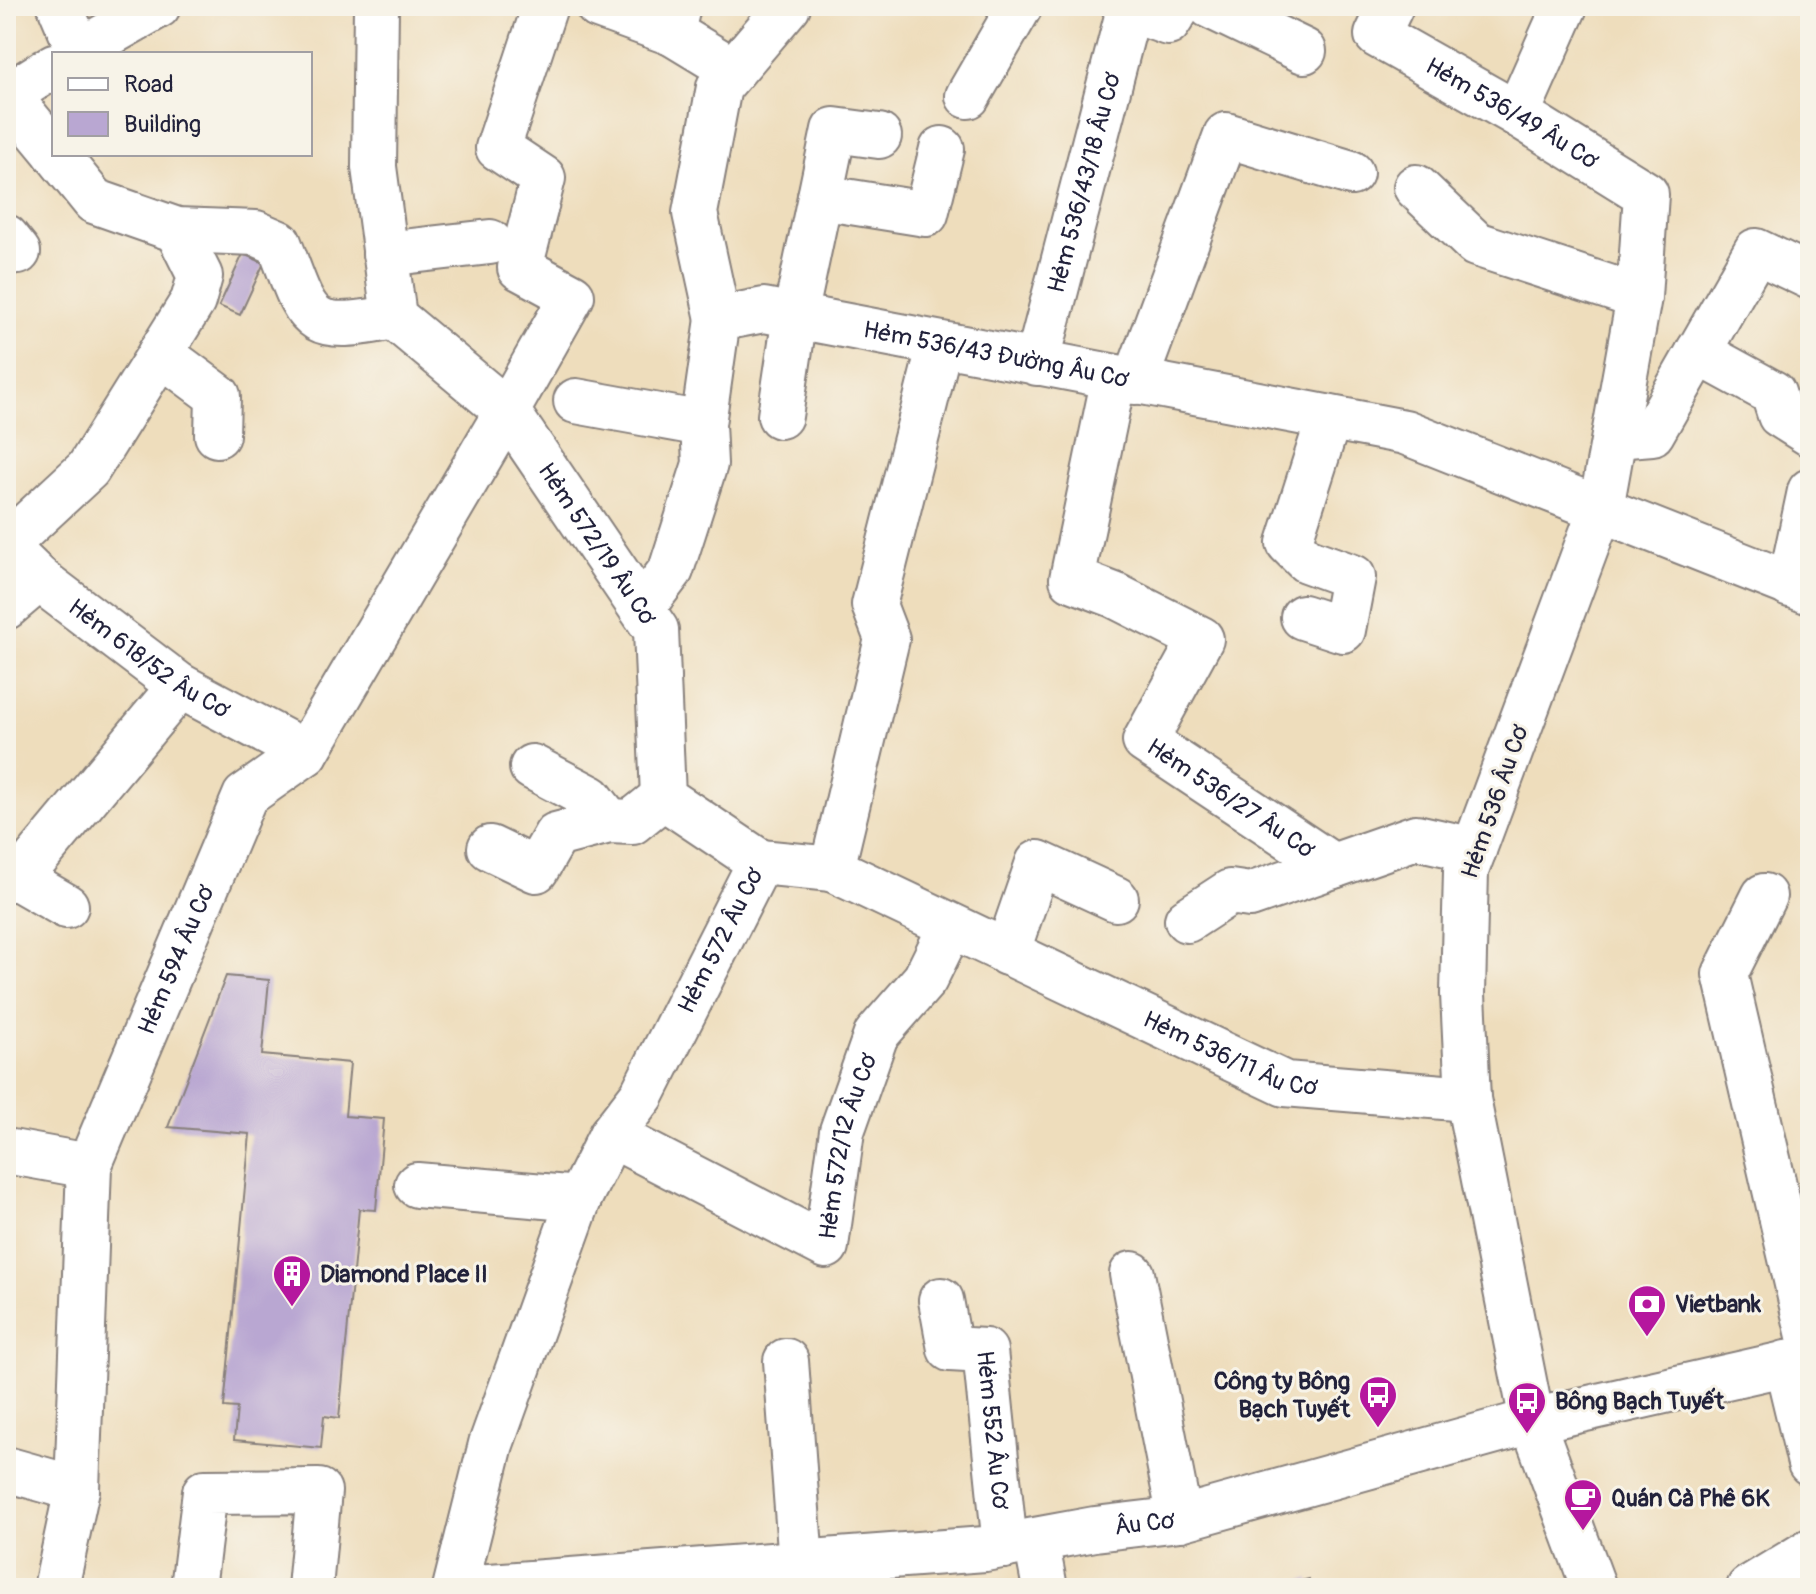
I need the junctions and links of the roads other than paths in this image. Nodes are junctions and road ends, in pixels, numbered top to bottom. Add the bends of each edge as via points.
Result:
1 (60, 6) edge
2 (158, 6) edge
3 (376, 6) edge
4 (545, 6) edge
5 (598, 6) edge
6 (788, 6) edge
7 (1020, 6) edge
8 (1179, 6) edge
9 (1210, 6) edge
10 (1565, 6) edge
11 (1127, 7) edge
12 (675, 19) edge
13 (1384, 20) edge
14 (1304, 51) dead end
15 (68, 52) edge
16 (78, 52) edge
17 (52, 67) edge
18 (733, 70) junction
19 (7, 94) edge
20 (968, 96) dead end
21 (1517, 114) junction
22 (879, 136) dead end
23 (52, 149) edge
24 (942, 149) dead end
25 (57, 156) edge
26 (1351, 173) dead end
27 (1416, 187) dead end
28 (1646, 194) joint
29 (820, 197) junction
30 (177, 230) junction
31 (490, 242) dead end
32 (385, 254) junction
33 (1810, 277) edge
34 (1639, 297) junction
35 (795, 316) junction
36 (394, 317) junction
37 (718, 319) junction
38 (940, 344) junction
39 (1698, 352) junction
40 (160, 353) junction
41 (1037, 363) junction
42 (1125, 380) junction
43 (576, 401) dead end
44 (507, 411) junction
45 (780, 416) dead end
46 (1329, 418) junction
47 (703, 424) junction
48 (1810, 434) edge
49 (217, 435) dead end
50 (1615, 436) junction
51 (1810, 491) edge
52 (1601, 508) junction
53 (6, 546) edge
54 (39, 579) junction
55 (1800, 588) edge
56 (6, 607) edge
57 (642, 608) junction
58 (1303, 617) dead end
59 (180, 686) junction
60 (306, 753) junction
61 (532, 767) dead end
62 (663, 797) junction
63 (609, 821) junction
64 (490, 848) dead end
65 (1474, 850) junction
66 (760, 862) junction
67 (1333, 866) junction
68 (832, 869) junction
69 (12, 879) edge
70 (1764, 896) dead end
71 (1116, 899) dead end
72 (66, 906) dead end
73 (1187, 920) dead end
74 (951, 926) junction
75 (1007, 953) junction
76 (1468, 1099) junction
77 (611, 1135) junction
78 (6, 1151) edge
79 (89, 1166) junction
80 (417, 1185) dead end
81 (579, 1199) junction
82 (1132, 1274) dead end
83 (941, 1300) dead end
84 (1802, 1354) edge
85 (786, 1361) dead end
86 (1532, 1421) junction
87 (1810, 1463) edge
88 (6, 1469) edge
89 (77, 1489) junction
90 (1180, 1519) junction
91 (1020, 1544) junction
92 (1810, 1551) edge
93 (791, 1571) edge
94 (56, 1588) edge
95 (193, 1588) edge
96 (310, 1588) edge
97 (455, 1588) edge
98 (462, 1588) edge
99 (1045, 1588) edge
100 (1594, 1588) edge
101 (1749, 1588) edge

1 - 15 street
2 - 16 street
3 - 32 street via 374,167
4 - 44 street via 498,148 543,178 520,268 572,296
5 - 12 street
6 - 18 street
7 - 20 street
8 - 11 street via 1168,23
9 - 14 street
10 - 21 street
11 - 41 street, Hẻm 536/43/18 Âu Cơ
12 - 18 street
13 - 21 street, Hẻm 536/49 Âu Cơ
17 - 19 street
18 - 37 street via 719,87 695,213
19 - 23 street
21 - 28 street, Hẻm 536/49 Âu Cơ
22 - 29 street via 834,130
24 - 29 street via 926,214
25 - 30 street via 94,201
26 - 42 street via 1226,135
27 - 34 street via 1476,244
28 - 34 street, Hẻm 536 Âu Cơ
29 - 35 street
30 - 36 street via 256,233 279,243 312,317 361,324
30 - 40 street via 200,276 193,301
31 - 32 street
32 - 36 street
33 - 39 street via 1756,251
34 - 50 street, Hẻm 536 Âu Cơ
35 - 37 street, Hẻm 536/43 Đường Âu Cơ via 764,310
35 - 38 street, Hẻm 536/43 Đường Âu Cơ
35 - 45 street
36 - 44 street, Hẻm 572/19 Âu Cơ
37 - 47 street
38 - 41 street, Hẻm 536/43 Đường Âu Cơ
38 - 68 street via 874,605 887,639
39 - 48 street via 1773,393 1780,415
39 - 50 street via 1652,433
40 - 49 street via 218,396
40 - 53 street via 88,469
41 - 42 street, Hẻm 536/43 Đường Âu Cơ
42 - 46 street, Hẻm 536/43 Đường Âu Cơ
42 - 67 street, Hẻm 536/27 Âu Cơ via 1072,579 1201,639 1145,741
43 - 47 street
44 - 57 street, Hẻm 572/19 Âu Cơ
44 - 60 street, Hẻm 594 Âu Cơ
46 - 52 street, Hẻm 536/43 Đường Âu Cơ via 1405,432
46 - 58 street via 1289,543 1306,560 1353,577 1343,630
47 - 57 street via 705,464 671,570
50 - 52 street, Hẻm 536 Âu Cơ
51 - 55 street
52 - 55 street, Hẻm 536/43 Đường Âu Cơ
52 - 65 street, Hẻm 536 Âu Cơ
53 - 54 street, Hẻm 618/52 Âu Cơ
54 - 56 street
54 - 59 street, Hẻm 618/52 Âu Cơ
57 - 62 street, Hẻm 572/19 Âu Cơ via 656,630
59 - 60 street, Hẻm 618/52 Âu Cơ
59 - 69 street
60 - 79 street, Hẻm 594 Âu Cơ via 245,796
61 - 63 street via 591,798
62 - 63 street via 632,822
62 - 66 street
63 - 64 street via 556,835 536,870
65 - 67 street, Hẻm 536/27 Âu Cơ via 1416,837
65 - 76 street, Hẻm 536 Âu Cơ via 1466,871 1463,994
66 - 68 street, Hẻm 572 Âu Cơ
66 - 77 street, Hẻm 572 Âu Cơ via 642,1095
67 - 73 street, Hẻm 536/27 Âu Cơ via 1250,895 1230,892
68 - 74 street, Hẻm 536/11 Âu Cơ
69 - 72 street
70 - 84 street via 1725,974
71 - 75 street via 1038,863
74 - 75 street, Hẻm 536/11 Âu Cơ
74 - 77 street, Hẻm 572/12 Âu Cơ via 925,979 876,1035 842,1131 826,1246
75 - 76 street, Hẻm 536/11 Âu Cơ via 1285,1084
76 - 86 street, Hẻm 536 Âu Cơ
77 - 81 street, Hẻm 572 Âu Cơ
78 - 79 street
79 - 89 street, Hẻm 594 Âu Cơ
80 - 81 street
81 - 97 street, Hẻm 572 Âu Cơ via 491,1444
82 - 90 street
83 - 91 street, Hẻm 552 Âu Cơ via 950,1349 985,1351
84 - 86 street, Âu Cơ
84 - 87 street
85 - 93 street
86 - 90 street, Âu Cơ
86 - 100 street, Hẻm 536 Âu Cơ
88 - 89 street
89 - 94 street, Hẻm 594 Âu Cơ
90 - 91 street, Âu Cơ
91 - 93 street, Âu Cơ
91 - 99 street
92 - 101 street
93 - 98 street, Âu Cơ
95 - 96 street via 205,1492 319,1491

